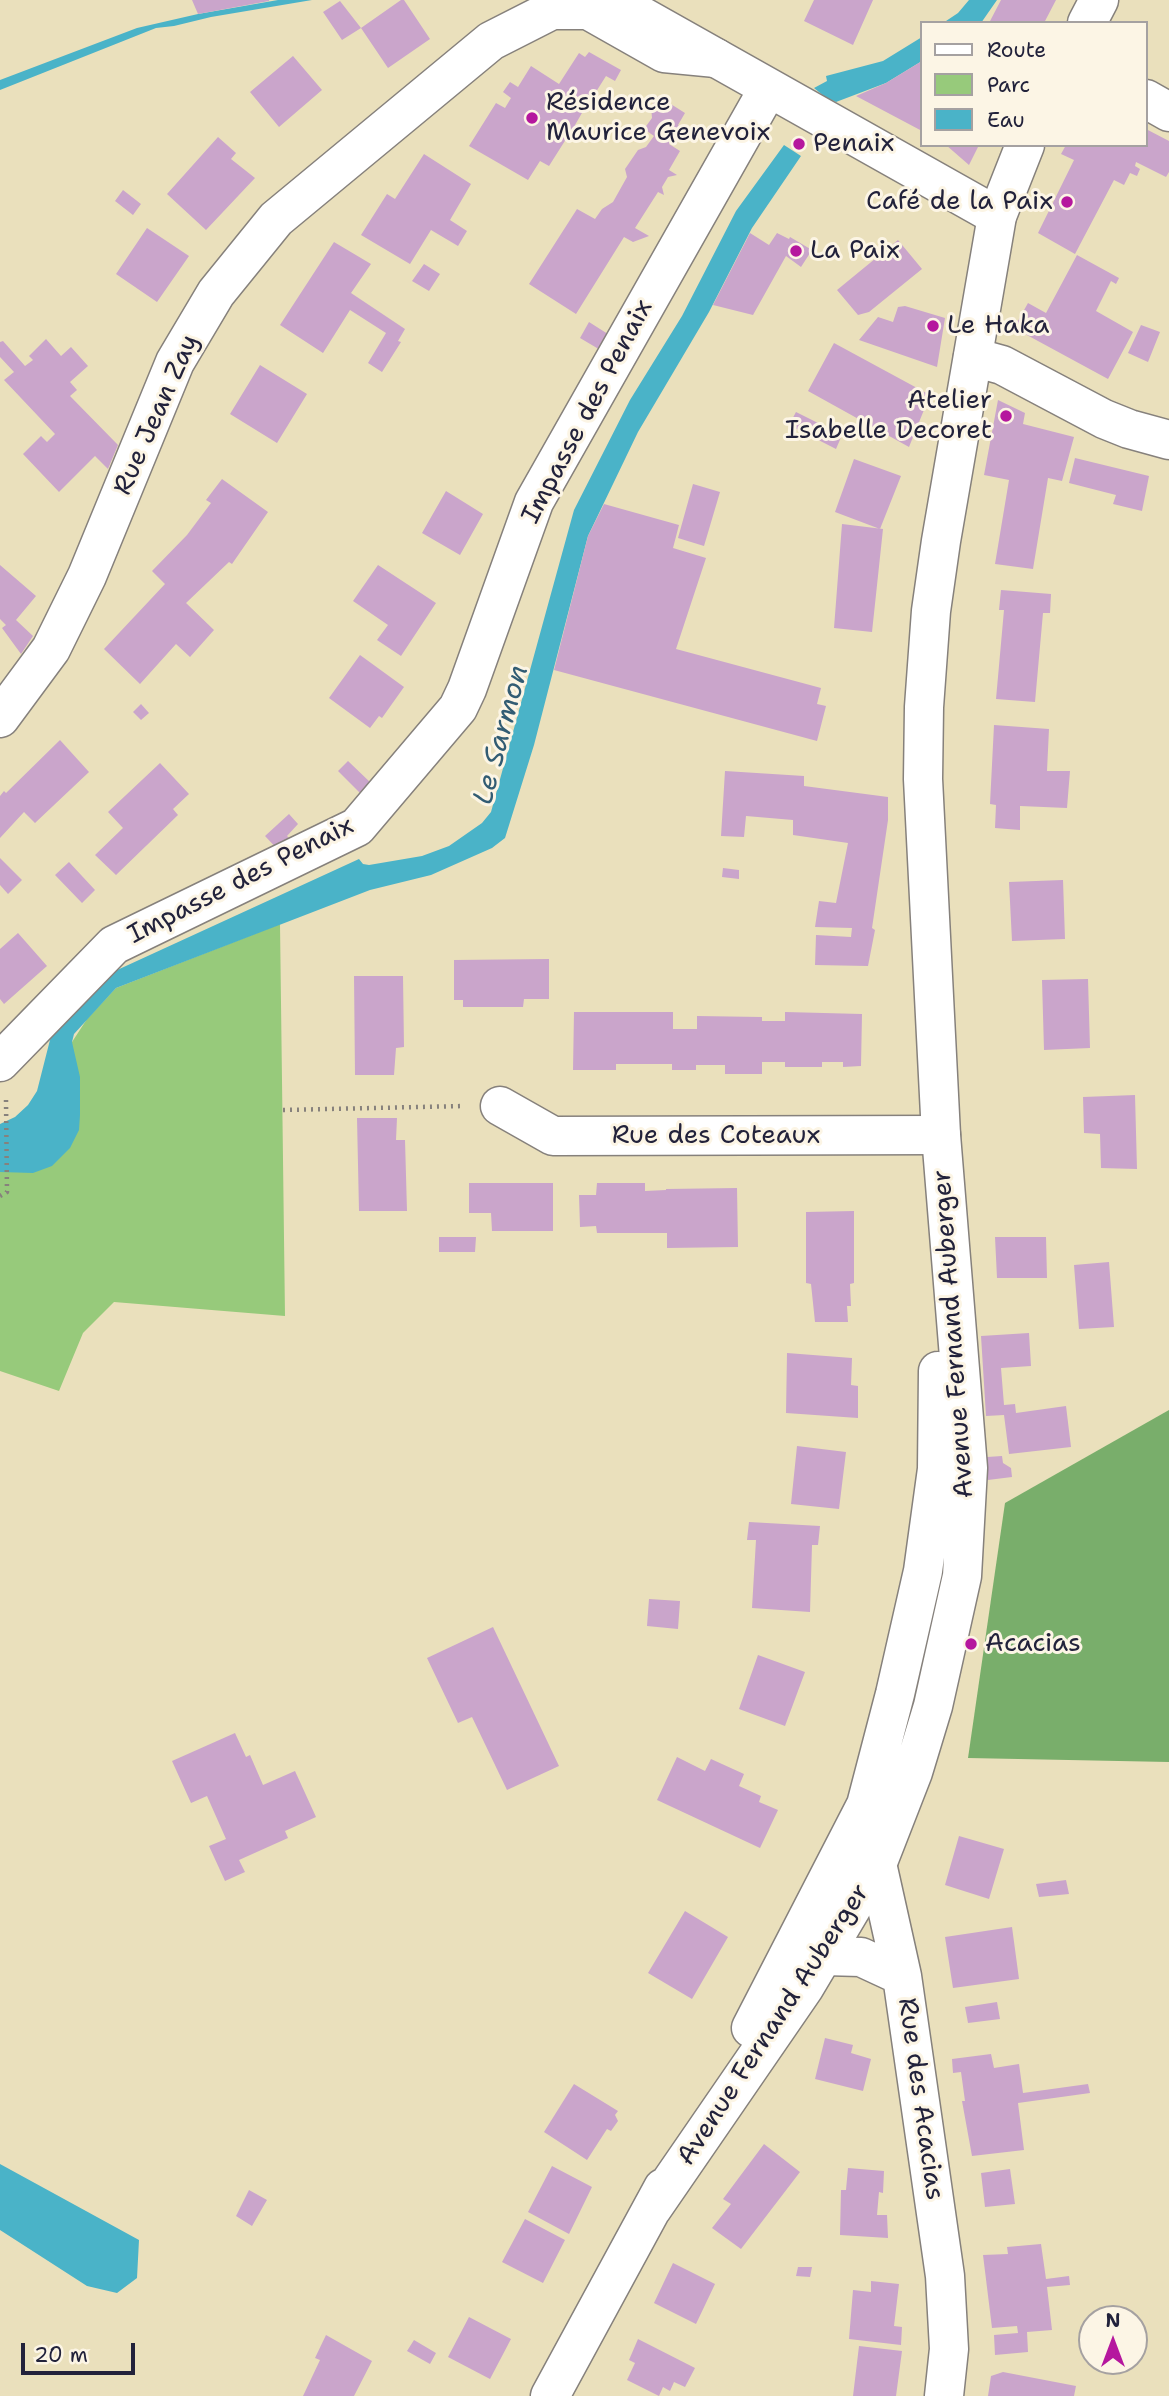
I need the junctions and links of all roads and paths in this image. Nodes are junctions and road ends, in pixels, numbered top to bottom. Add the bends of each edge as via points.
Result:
1 (512, 0) edge
2 (613, 0) edge
3 (1099, 0) edge
4 (1088, 21) edge
5 (491, 41) junction
6 (716, 58) junction
7 (768, 89) junction
8 (1148, 100) edge
9 (1169, 112) edge
10 (1024, 147) edge
11 (997, 216) junction
12 (973, 357) junction
13 (1169, 440) edge
14 (0, 718) edge
15 (3, 1060) edge
16 (500, 1106) joint
17 (283, 1110) dead end
18 (941, 1135) junction
19 (0, 1196) edge
20 (866, 1805) junction
21 (876, 1867) junction
22 (824, 1956) junction
23 (902, 1976) junction
24 (652, 2209) junction
25 (550, 2396) edge
26 (944, 2396) edge

1 - 5 street, Rue Jean Zay
2 - 6 street
3 - 4 street
5 - 6 street, Rue Jean Zay via 551,10 588,10 664,53
5 - 14 street, Rue Jean Zay via 276,219 216,293 175,362 87,576 51,649
6 - 7 street
7 - 11 street
7 - 15 street, Impasse des Penaix via 534,502 458,708 358,827 114,945
8 - 9 street
10 - 11 street, Avenue Fernand Auberger
11 - 12 street, Avenue Fernand Auberger
12 - 13 street via 1002,365 1104,419
12 - 18 street, Avenue Fernand Auberger via 936,575 924,707 923,779
15 - 19 path via 7,1192
16 - 17 path
16 - 18 street, Rue des Coteaux via 553,1136
18 - 20 street, Avenue Fernand Auberger via 937,1469 923,1571
18 - 21 street, Avenue Fernand Auberger via 968,1468 962,1576 933,1706
20 - 21 street, Rue des Acacias
20 - 24 street, Avenue Fernand Auberger
21 - 22 street, Avenue Fernand Auberger
21 - 23 street, Rue des Acacias
22 - 23 street via 862,1957
22 - 24 street, Avenue Fernand Auberger
23 - 26 street, Rue des Acacias via 945,2276 949,2350
24 - 25 street, Avenue Fernand Auberger

